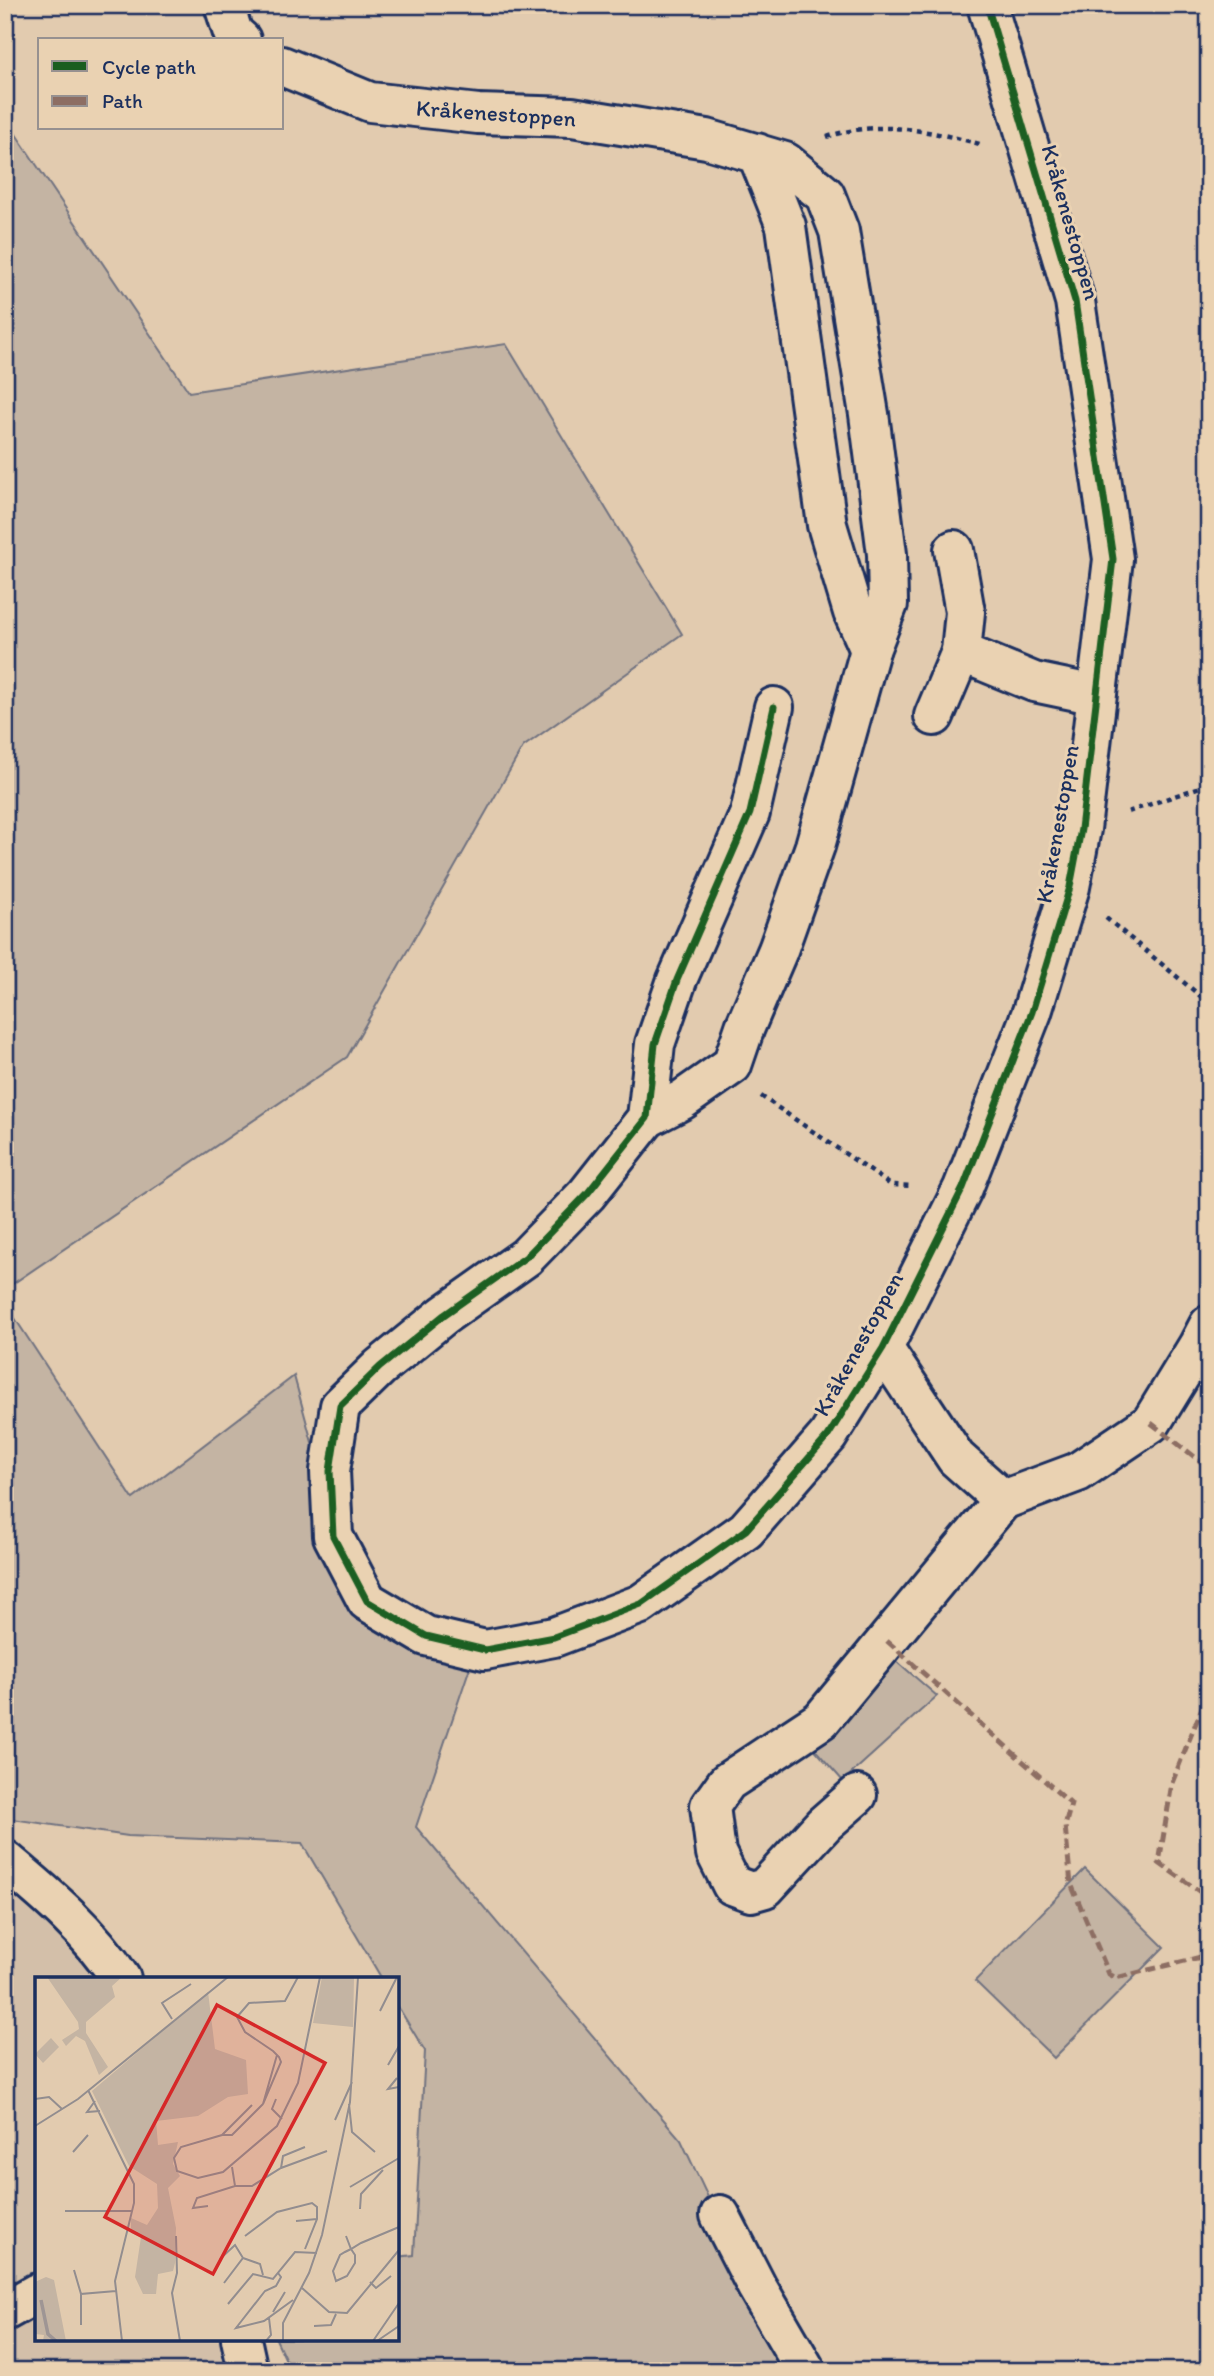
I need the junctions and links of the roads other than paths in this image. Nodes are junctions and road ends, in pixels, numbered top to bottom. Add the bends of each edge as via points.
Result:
1 (224, 5) edge
2 (987, 5) edge
3 (239, 38) edge
4 (284, 67) edge
5 (771, 158) junction
6 (954, 550) dead end
7 (870, 650) junction
8 (961, 652) junction
9 (1096, 695) junction
10 (774, 707) dead end
11 (934, 716) dead end
12 (647, 1118) junction
13 (1209, 1325) edge
14 (883, 1348) junction
15 (1003, 1500) junction
16 (857, 1795) dead end
17 (5, 1860) edge
18 (120, 1977) edge
19 (720, 2215) dead end
20 (35, 2294) edge
21 (5, 2311) edge
22 (241, 2341) edge
23 (248, 2371) edge
24 (806, 2371) edge

1 - 3 street
2 - 9 street, Kråkenestoppen via 1075,301 1113,559
4 - 5 street, Kråkenestoppen via 370,102 478,114 572,117 707,139
5 - 7 street via 786,226 827,524 853,612
5 - 7 street, Kråkenestoppen via 825,195 839,231 887,554 888,604
6 - 8 street via 965,612
7 - 12 street, Kråkenestoppen via 815,846 732,1065
8 - 9 street via 1034,682
8 - 11 street
9 - 14 street, Kråkenestoppen via 1088,783 1070,887 1032,1012 963,1188
10 - 12 street via 750,813 677,980 655,1044
12 - 14 street, Kråkenestoppen via 587,1194 526,1257 444,1315 340,1406 330,1471 333,1536 367,1601 426,1636 485,1650 554,1637 641,1604 746,1530 828,1436
13 - 15 street via 1151,1423 1078,1472
14 - 15 street via 956,1458
15 - 16 street via 821,1720 721,1790 710,1807 716,1853 732,1885 751,1892 765,1888
17 - 18 street via 59,1905 105,1954
19 - 24 street
20 - 21 street
22 - 23 street

